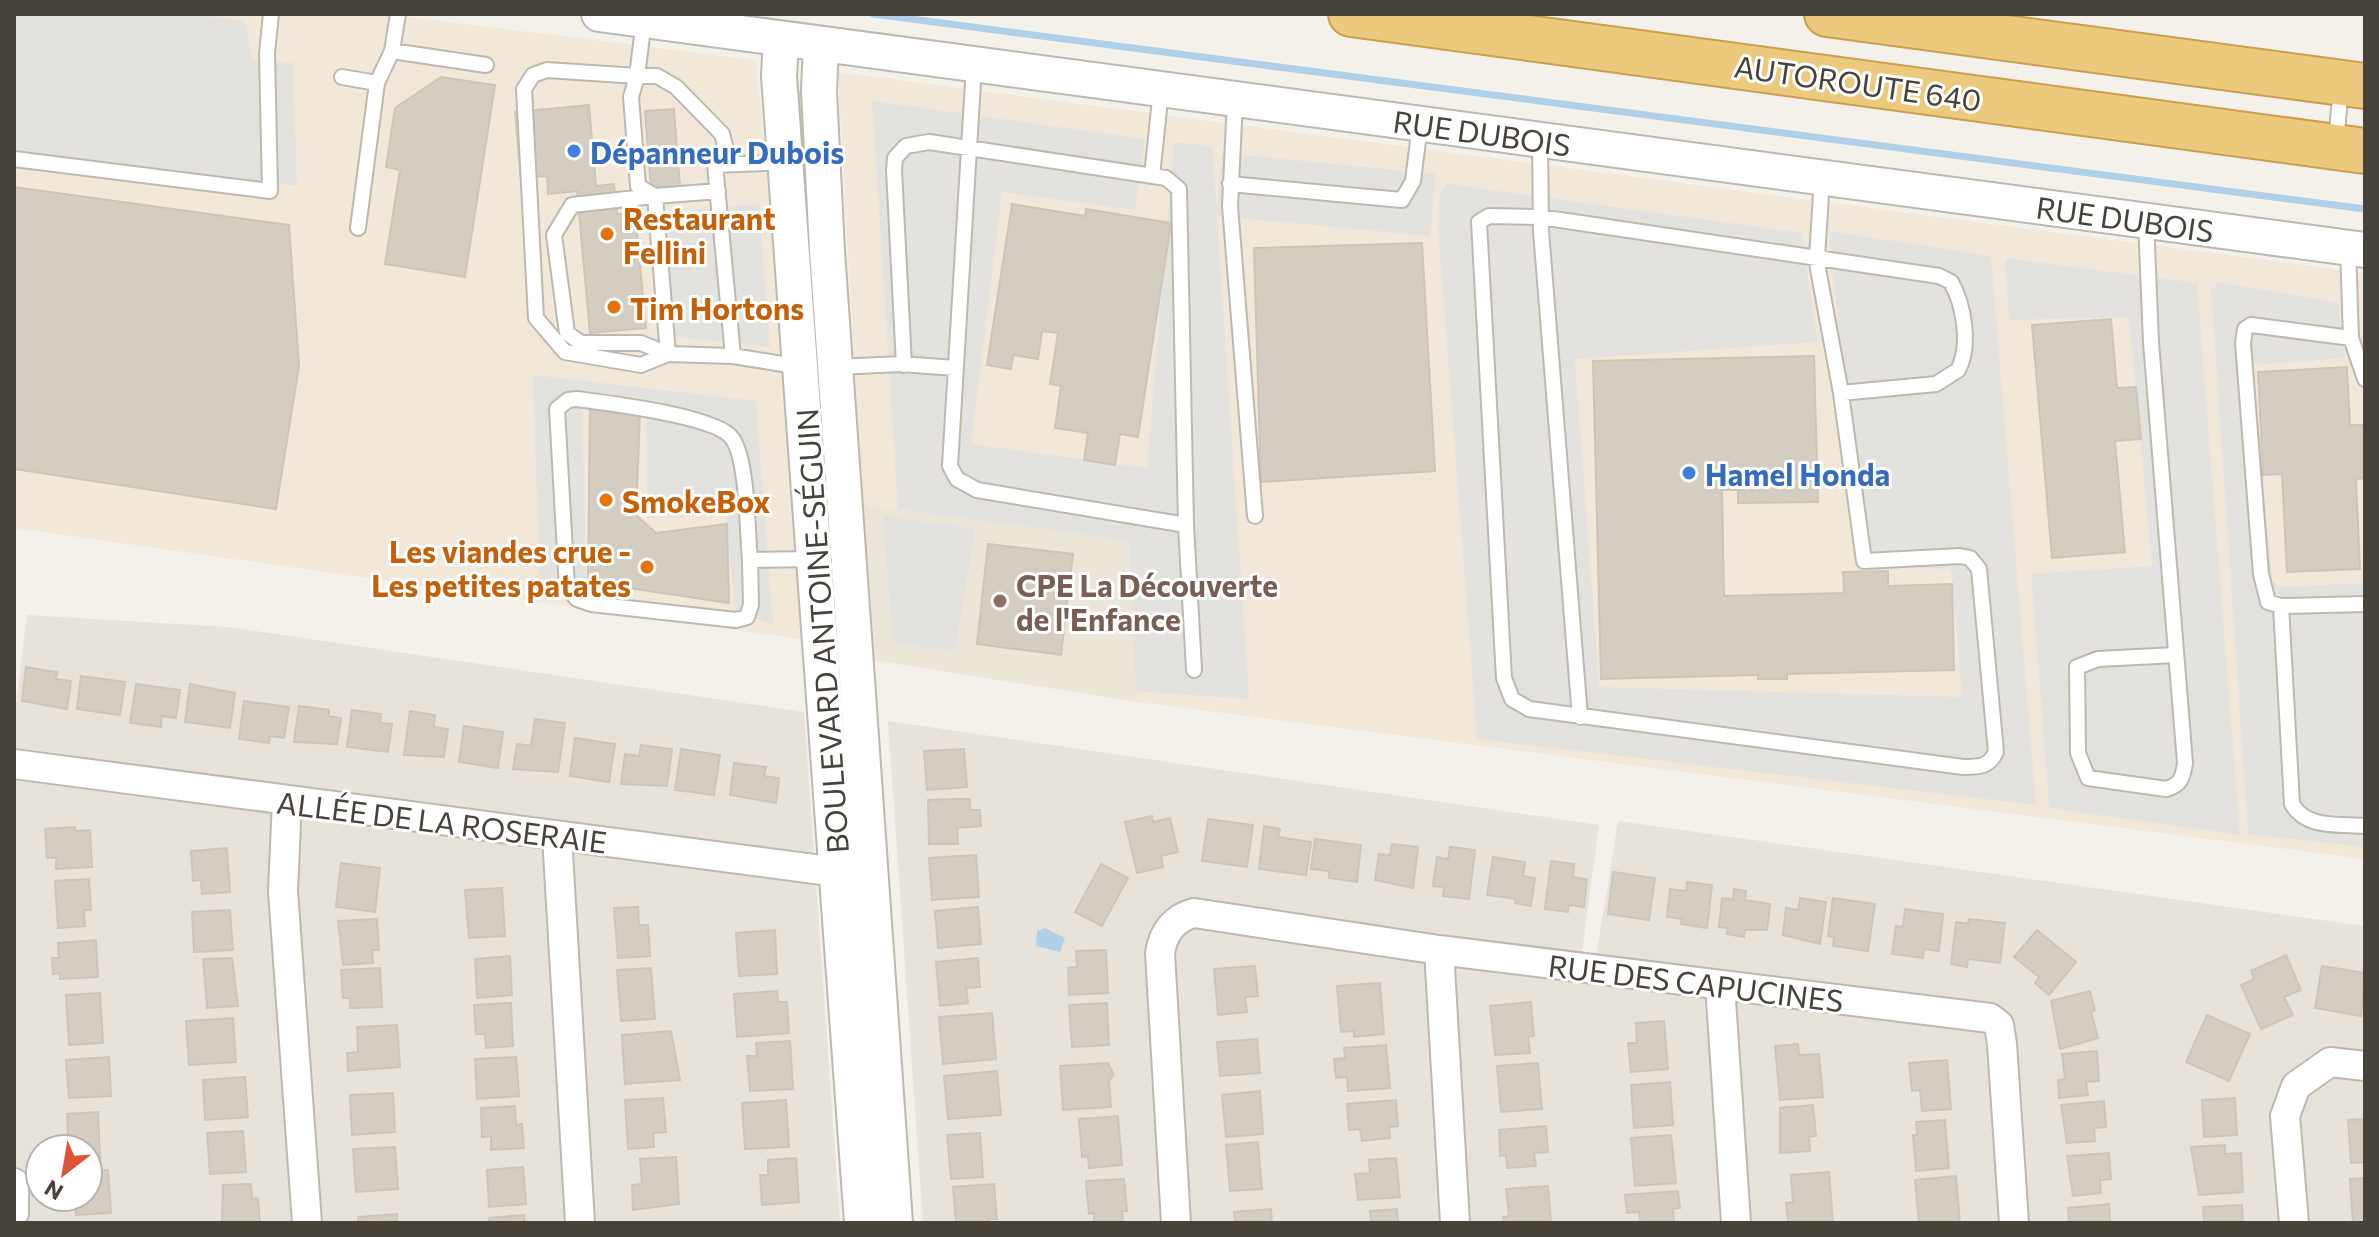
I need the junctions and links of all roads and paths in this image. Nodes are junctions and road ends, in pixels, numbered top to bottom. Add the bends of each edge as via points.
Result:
1 (271, 14) edge
2 (398, 14) edge
3 (599, 14) edge
4 (1351, 14) edge
5 (1827, 14) edge
6 (644, 20) junction
7 (781, 39) junction
8 (821, 44) junction
9 (392, 51) junction
10 (974, 64) junction
11 (486, 65) dead end
12 (637, 76) junction
13 (342, 77) dead end
14 (377, 83) junction
15 (2353, 84) edge
16 (1161, 90) junction
17 (1235, 99) junction
18 (1420, 124) junction
19 (1540, 140) junction
20 (969, 148) junction
21 (2350, 149) edge
22 (14, 159) edge
23 (787, 162) junction
24 (730, 164) junction
25 (1152, 176) junction
26 (1822, 178) junction
27 (1230, 184) junction
28 (718, 191) junction
29 (655, 196) junction
30 (1540, 217) junction
31 (2146, 221) junction
32 (358, 228) dead end
33 (2356, 249) edge
34 (1817, 258) junction
35 (2351, 338) junction
36 (668, 354) junction
37 (733, 356) junction
38 (904, 365) junction
39 (819, 367) junction
40 (955, 368) junction
41 (2365, 379) edge
42 (1841, 393) junction
43 (1255, 516) dead end
44 (1186, 525) junction
45 (850, 558) junction
46 (815, 559) junction
47 (750, 560) junction
48 (2365, 604) edge
49 (2281, 606) junction
50 (2176, 655) junction
51 (1194, 670) dead end
52 (1580, 717) junction
53 (14, 764) edge
54 (287, 801) junction
55 (2365, 826) edge
56 (557, 836) junction
57 (854, 872) junction
58 (1439, 950) junction
59 (1720, 985) junction
60 (2365, 1066) edge
61 (14, 1183) edge
62 (14, 1213) edge
63 (307, 1223) edge
64 (580, 1223) edge
65 (862, 1223) edge
66 (895, 1223) edge
67 (1176, 1223) edge
68 (1455, 1223) edge
69 (1736, 1223) edge
70 (2014, 1223) edge
71 (2294, 1223) edge

1 - 22 lane via 270,191
2 - 9 lane
3 - 6 street, RUE DUBOIS
4 - 21 highway, AUTOROUTE 640
5 - 15 highway, AUTOROUTE 640
6 - 7 street, RUE DUBOIS
6 - 12 lane
7 - 8 street, RUE DUBOIS
7 - 23 street, BOULEVARD ANTOINE-SÉGUIN
8 - 10 street, RUE DUBOIS
8 - 39 street, BOULEVARD ANTOINE-SÉGUIN
9 - 11 lane
9 - 14 lane
10 - 16 street, RUE DUBOIS
10 - 20 lane
12 - 24 lane via 657,76 676,87 722,134
12 - 29 lane via 631,97 638,186
12 - 36 lane via 547,70 533,75 524,89 536,318 565,352 641,365
13 - 14 lane
14 - 32 lane
15 - 21 lane
16 - 17 street, RUE DUBOIS
16 - 25 lane
17 - 18 street, RUE DUBOIS
17 - 27 lane
18 - 19 street, RUE DUBOIS
18 - 27 lane via 1413,181 1402,200
19 - 26 street, RUE DUBOIS
19 - 30 lane
20 - 25 lane
20 - 38 lane via 917,143 895,158
20 - 40 lane
23 - 24 lane
23 - 39 street, BOULEVARD ANTOINE-SÉGUIN
24 - 28 lane via 715,165
25 - 44 lane via 1166,178 1179,189 1182,200
26 - 31 street, RUE DUBOIS
26 - 34 lane
27 - 43 lane
28 - 29 lane
28 - 37 lane
29 - 36 lane
29 - 36 lane via 572,205 554,235 567,333 581,343 641,343
30 - 34 lane
30 - 52 lane
30 - 52 lane via 1489,216 1479,222 1478,231 1504,678 1519,705
31 - 33 street, RUE DUBOIS
31 - 50 lane
33 - 35 lane
34 - 42 lane
34 - 42 lane via 1939,276 1951,282 1963,319 1963,361 1949,378 1936,384
35 - 41 lane
35 - 49 lane via 2251,325 2245,329 2261,574 2268,602
36 - 37 lane
37 - 39 lane
38 - 39 lane
38 - 40 lane
39 - 45 street, BOULEVARD ANTOINE-SÉGUIN
39 - 46 street, BOULEVARD ANTOINE-SÉGUIN
40 - 44 lane via 950,466 957,479 977,490
42 - 52 lane via 1864,561 1960,556 1979,569 1996,752 1992,760 1963,767
44 - 51 lane
45 - 46 street
45 - 57 street, BOULEVARD ANTOINE-SÉGUIN
46 - 47 lane
46 - 57 street, BOULEVARD ANTOINE-SÉGUIN
47 - 47 lane via 739,457 733,438 721,427 577,399 557,409 567,588 577,599 736,620 747,617 751,605
48 - 49 lane
49 - 55 lane via 2292,804 2308,821
50 - 50 lane via 2182,779 2166,789 2088,778 2078,753 2077,667 2098,659
53 - 54 street, ALLÉE DE LA ROSERAIE
54 - 56 street, ALLÉE DE LA ROSERAIE
54 - 63 street via 282,872
56 - 57 street, ALLÉE DE LA ROSERAIE
56 - 64 street
57 - 65 street, BOULEVARD ANTOINE-SÉGUIN
57 - 66 street, BOULEVARD ANTOINE-SÉGUIN
58 - 59 street, RUE DES CAPUCINES
58 - 67 street, RUE DES CAPUCINES via 1194,913 1174,923 1160,953
58 - 68 street
59 - 69 street
59 - 70 street, RUE DES CAPUCINES via 1997,1021
60 - 71 street via 2330,1062 2296,1086 2285,1116
61 - 62 street

